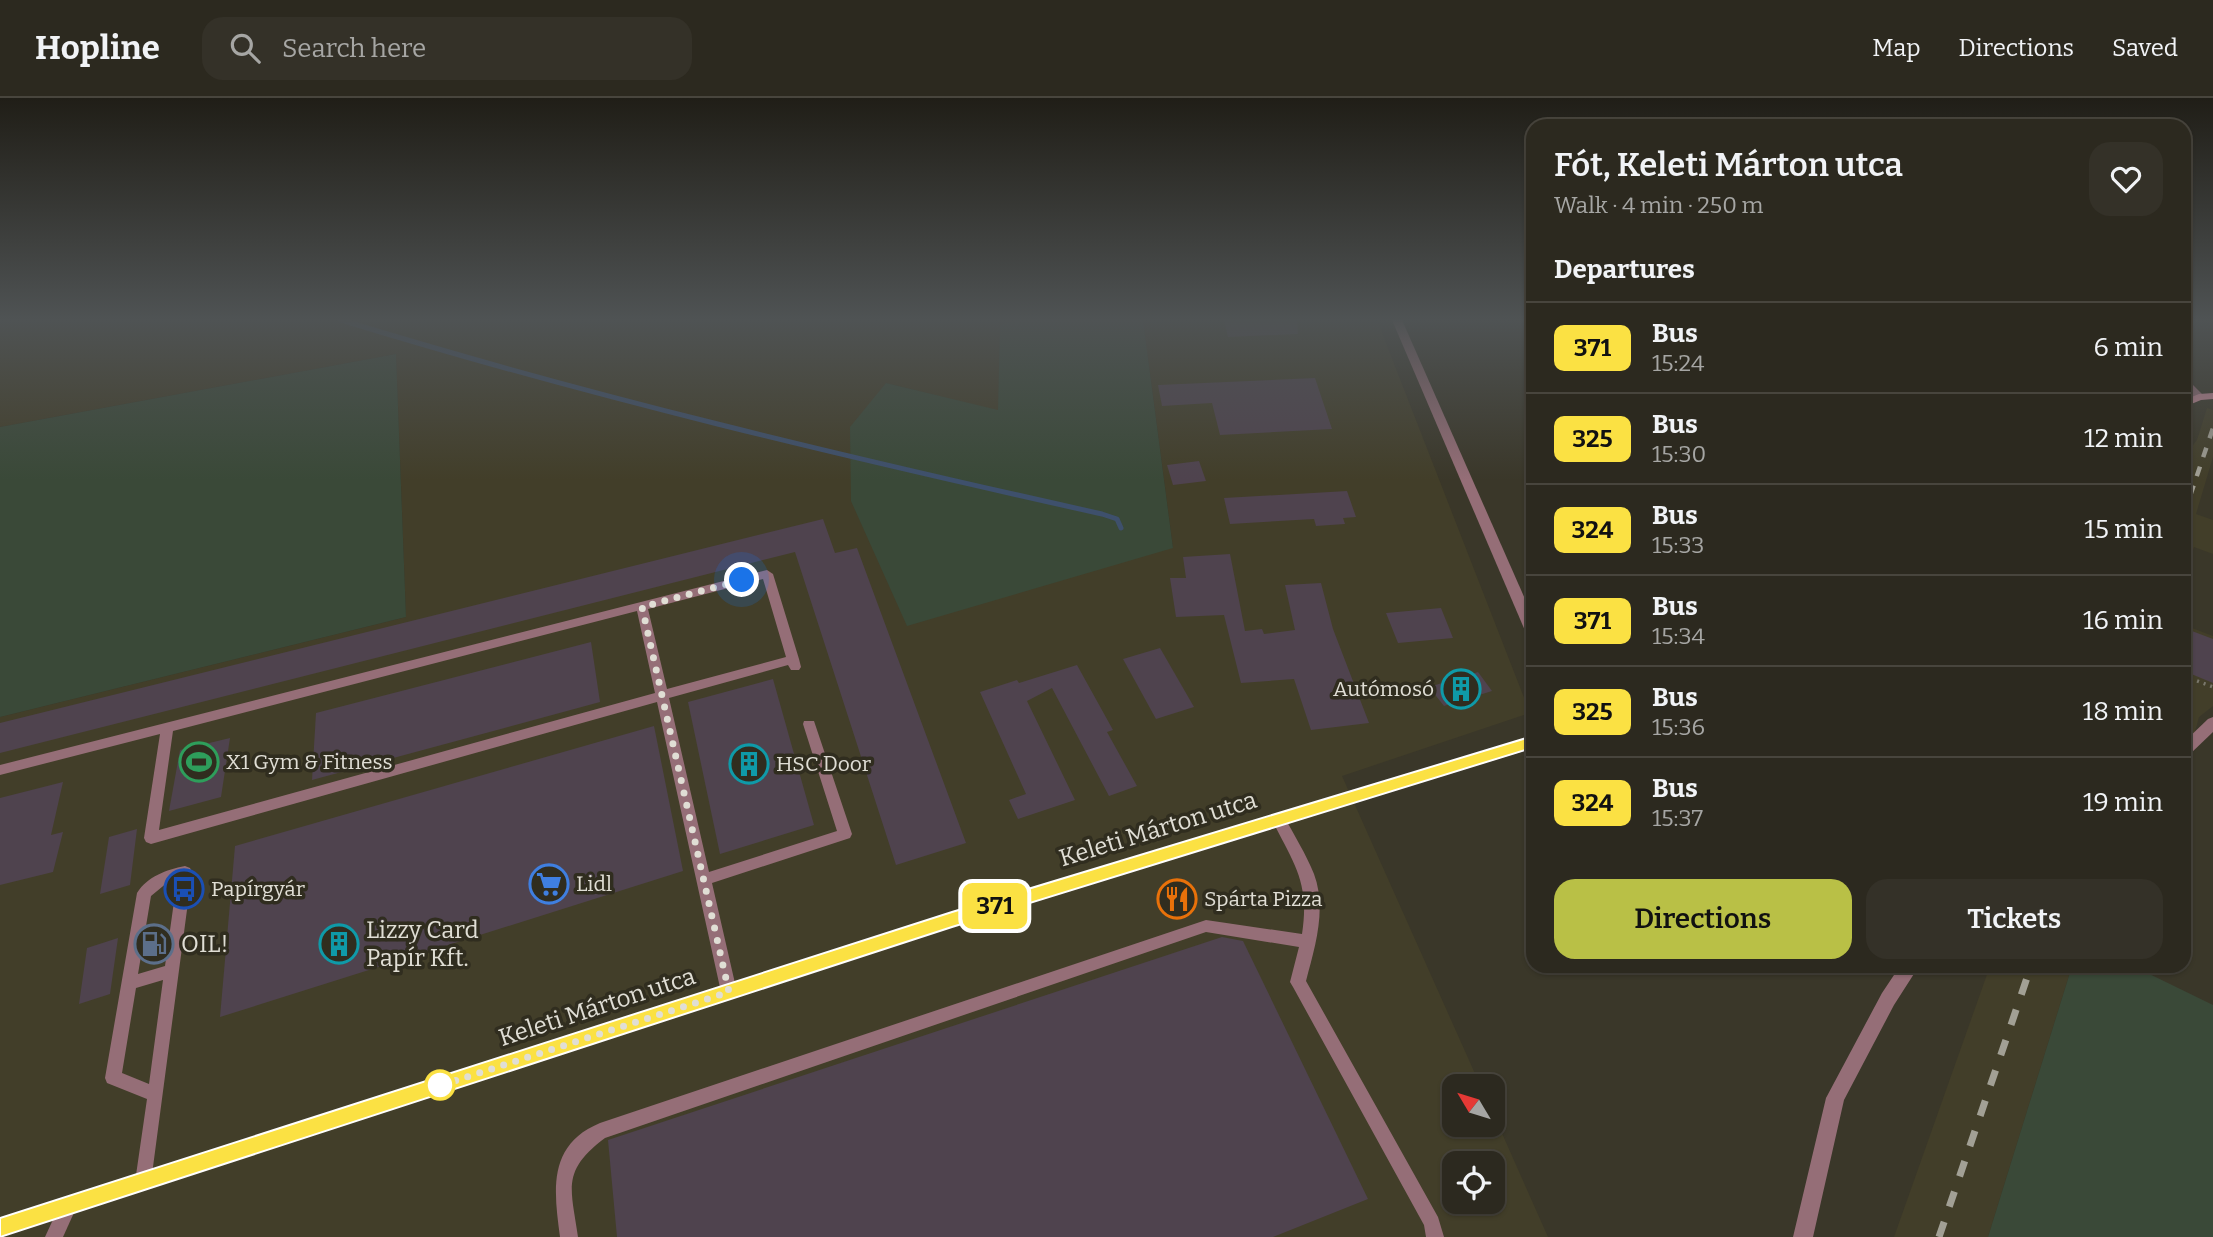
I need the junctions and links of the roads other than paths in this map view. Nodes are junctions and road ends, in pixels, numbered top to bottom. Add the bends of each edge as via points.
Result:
1 (1420, 373) edge
2 (2191, 389) edge
3 (2213, 396) edge
4 (2199, 397) junction
5 (2191, 401) edge
6 (642, 607) junction
7 (1526, 617) edge
8 (662, 695) junction
9 (2213, 723) edge
10 (809, 724) dead end
11 (167, 727) junction
12 (1526, 744) edge
13 (2191, 744) edge
14 (0, 770) edge
15 (1279, 820) junction
16 (704, 880) junction
17 (1308, 942) junction
18 (172, 971) junction
19 (1905, 973) edge
20 (129, 983) junction
21 (729, 992) junction
22 (156, 1094) junction
23 (143, 1182) junction
24 (68, 1206) junction
25 (0, 1228) edge
26 (54, 1237) edge
27 (569, 1237) edge
28 (1435, 1237) edge
29 (1802, 1237) edge

1 - 7 street
2 - 4 street
3 - 4 main road
4 - 5 main road
6 - 8 lane
6 - 8 lane via 767,574 794,663
6 - 11 lane
8 - 11 lane via 150,838
8 - 16 lane
9 - 13 street
10 - 16 lane via 845,834
11 - 14 lane
12 - 15 main road, Keleti Márton utca
15 - 17 lane via 1310,883
15 - 21 main road, Keleti Márton utca
16 - 21 lane
17 - 27 lane via 1206,926 600,1131 583,1142 562,1178
17 - 28 lane via 1298,982 1433,1223
18 - 20 lane
18 - 20 lane via 185,872 164,877 144,893
18 - 22 lane
19 - 29 street via 1835,1098
20 - 22 lane via 113,1078
21 - 23 main road, Keleti Márton utca
22 - 23 lane
23 - 24 main road, Keleti Márton utca
24 - 25 main road, Keleti Márton utca
24 - 26 lane

